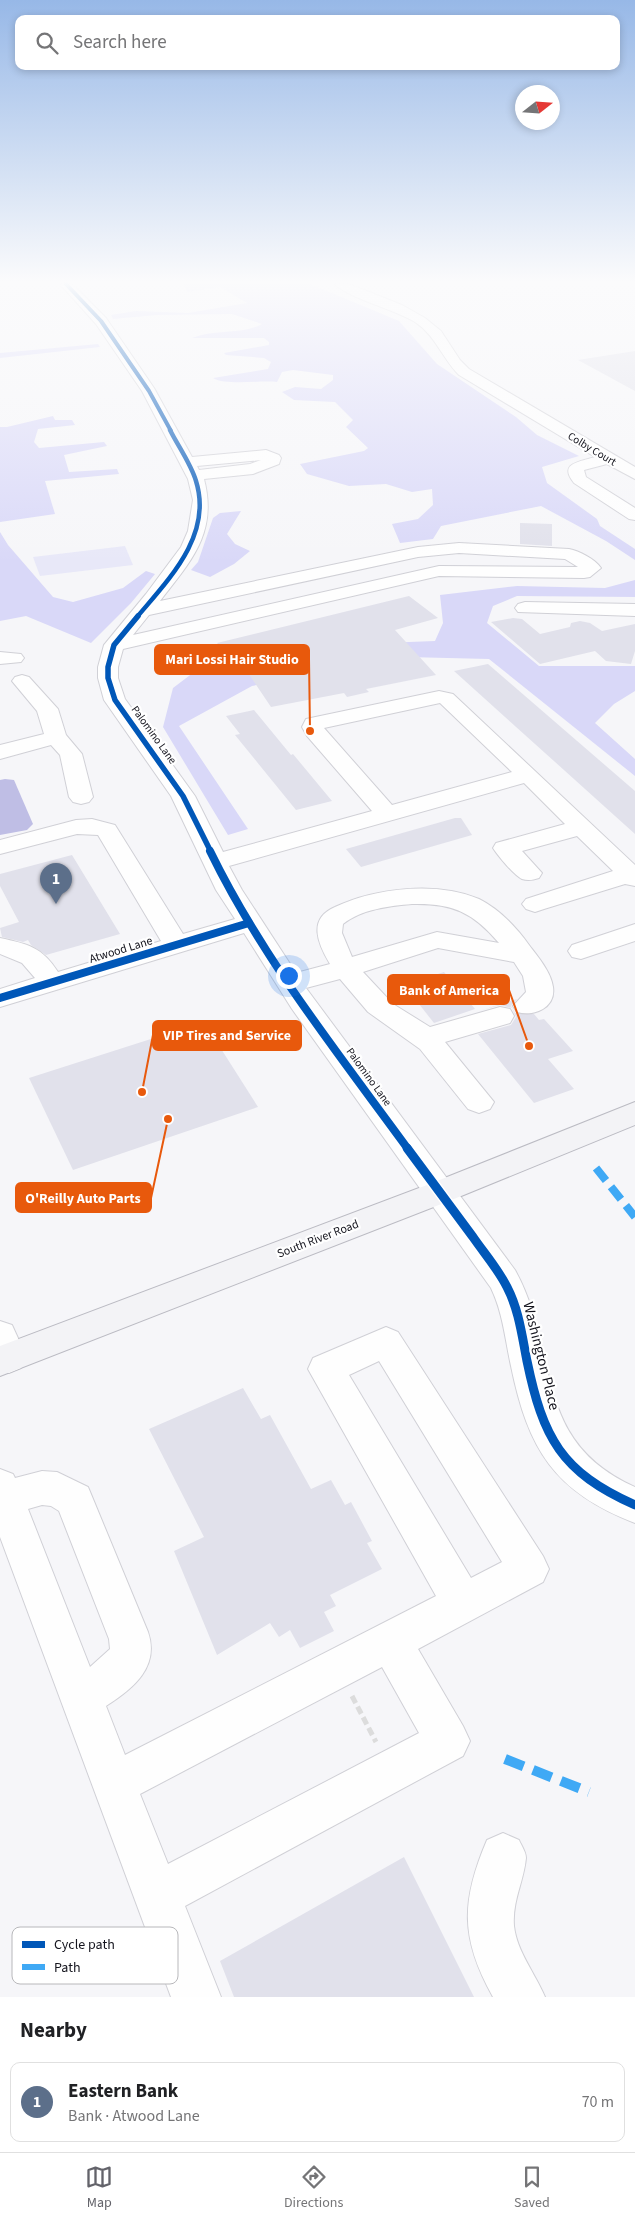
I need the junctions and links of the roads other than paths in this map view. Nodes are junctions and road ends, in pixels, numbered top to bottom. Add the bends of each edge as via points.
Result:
1 (140, 377) edge
2 (472, 377) edge
3 (609, 458) junction
4 (635, 474) edge
5 (635, 515) edge
6 (384, 559) junction
7 (408, 578) junction
8 (525, 608) dead end
9 (635, 610) edge
10 (142, 611) junction
11 (114, 645) junction
12 (22, 681) dead end
13 (56, 737) junction
14 (0, 752) edge
15 (528, 774) junction
16 (81, 797) dead end
17 (386, 812) junction
18 (581, 827) junction
19 (0, 847) edge
20 (215, 862) junction
21 (530, 873) dead end
22 (632, 876) edge
23 (535, 904) dead end
24 (249, 923) junction
25 (635, 932) edge
26 (177, 945) junction
27 (0, 946) edge
28 (581, 951) dead end
29 (522, 955) junction
30 (347, 968) junction
31 (51, 983) junction
32 (289, 984) junction
33 (0, 998) edge
34 (527, 1006) dead end
35 (500, 1016) dead end
36 (426, 1038) junction
37 (479, 1102) dead end
38 (635, 1113) edge
39 (438, 1193) junction
40 (3, 1351) edge
41 (3, 1492) edge
42 (635, 1505) edge
43 (463, 1603) junction
44 (390, 1641) junction
45 (81, 1697) junction
46 (114, 1784) junction
47 (504, 1856) dead end
48 (157, 1895) junction
49 (169, 1927) edge
50 (178, 1950) edge
51 (196, 1997) edge
52 (520, 1997) edge

1 - 10 street, Palomino Lane via 191,469 201,500 197,530 180,564
2 - 3 street, Colby Court
3 - 4 street, Colby Court
3 - 5 street via 578,467 576,475
6 - 7 street
6 - 7 street via 460,548 569,554 592,568 584,573 440,571
6 - 10 street
7 - 11 street
8 - 9 street
10 - 11 street, Palomino Lane
11 - 20 street, Palomino Lane via 108,672 115,700 182,796
12 - 13 street via 47,709
13 - 14 street
13 - 16 street via 72,754
15 - 17 street
15 - 17 street via 446,698 314,724 315,731
15 - 18 street
17 - 20 street
18 - 21 street via 506,848
18 - 22 street
19 - 26 street via 76,827 92,826 107,830
20 - 24 street, Palomino Lane
22 - 23 street
24 - 26 street, Atwood Lane
24 - 32 street, Palomino Lane
25 - 28 street
26 - 31 street, Atwood Lane
27 - 31 street via 20,950 38,960
29 - 30 street via 437,940
29 - 30 street via 486,914 468,904 444,898 402,897 342,913 331,921 328,931 333,947
29 - 34 street via 542,988 539,998
30 - 32 street
30 - 36 street via 378,1006
31 - 33 street, Atwood Lane
32 - 39 street, Palomino Lane
35 - 36 street
36 - 37 street
38 - 39 main road, South River Road
39 - 40 main road, South River Road
39 - 42 street, Washington Place via 511,1292 539,1410 552,1439 592,1484
41 - 45 street
41 - 45 street via 57,1488 74,1499 127,1632 131,1650 124,1667
43 - 43 street via 529,1568 386,1342 326,1369
43 - 44 street
44 - 46 street
44 - 48 street via 448,1741
45 - 46 street
46 - 48 street
47 - 52 street via 491,1898 490,1922 495,1948
48 - 49 street
50 - 51 street

